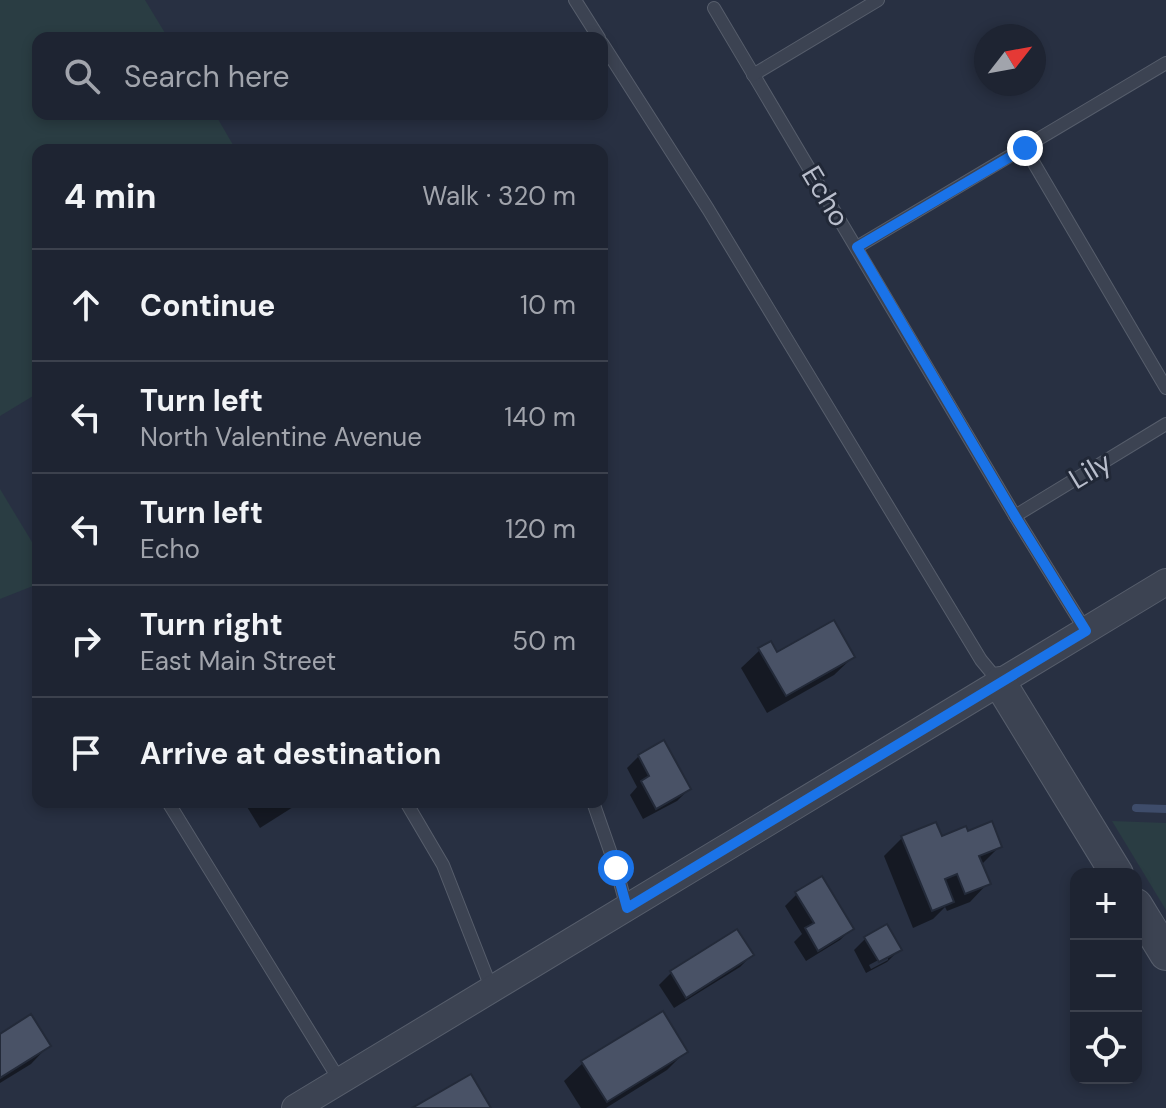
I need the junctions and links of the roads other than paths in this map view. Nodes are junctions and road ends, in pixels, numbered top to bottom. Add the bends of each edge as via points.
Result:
1 (575, 0) edge
2 (878, 0) edge
3 (714, 8) dead end
4 (595, 32) edge
5 (608, 53) edge
6 (1166, 63) edge
7 (753, 75) junction
8 (1025, 148) junction
9 (857, 247) junction
10 (1166, 388) edge
11 (1166, 424) edge
12 (1015, 516) junction
13 (1166, 582) edge
14 (1086, 631) junction
15 (1000, 683) junction
16 (172, 808) edge
17 (410, 808) edge
18 (595, 808) edge
19 (1113, 868) edge
20 (627, 908) junction
21 (1142, 915) edge
22 (1166, 954) edge
23 (492, 990) junction
24 (340, 1081) junction
25 (295, 1108) edge

1 - 4 lane
2 - 7 lane
3 - 7 lane, Echo
5 - 15 lane
6 - 8 lane
7 - 9 lane, Echo
8 - 9 lane
8 - 10 lane
9 - 12 lane, Echo
11 - 12 lane, Lily
12 - 14 lane, Echo
13 - 14 street
14 - 15 street
15 - 19 street
15 - 20 street
16 - 24 lane
17 - 23 lane via 443,865
18 - 20 lane
20 - 23 street
21 - 22 street
23 - 24 street
24 - 25 street

